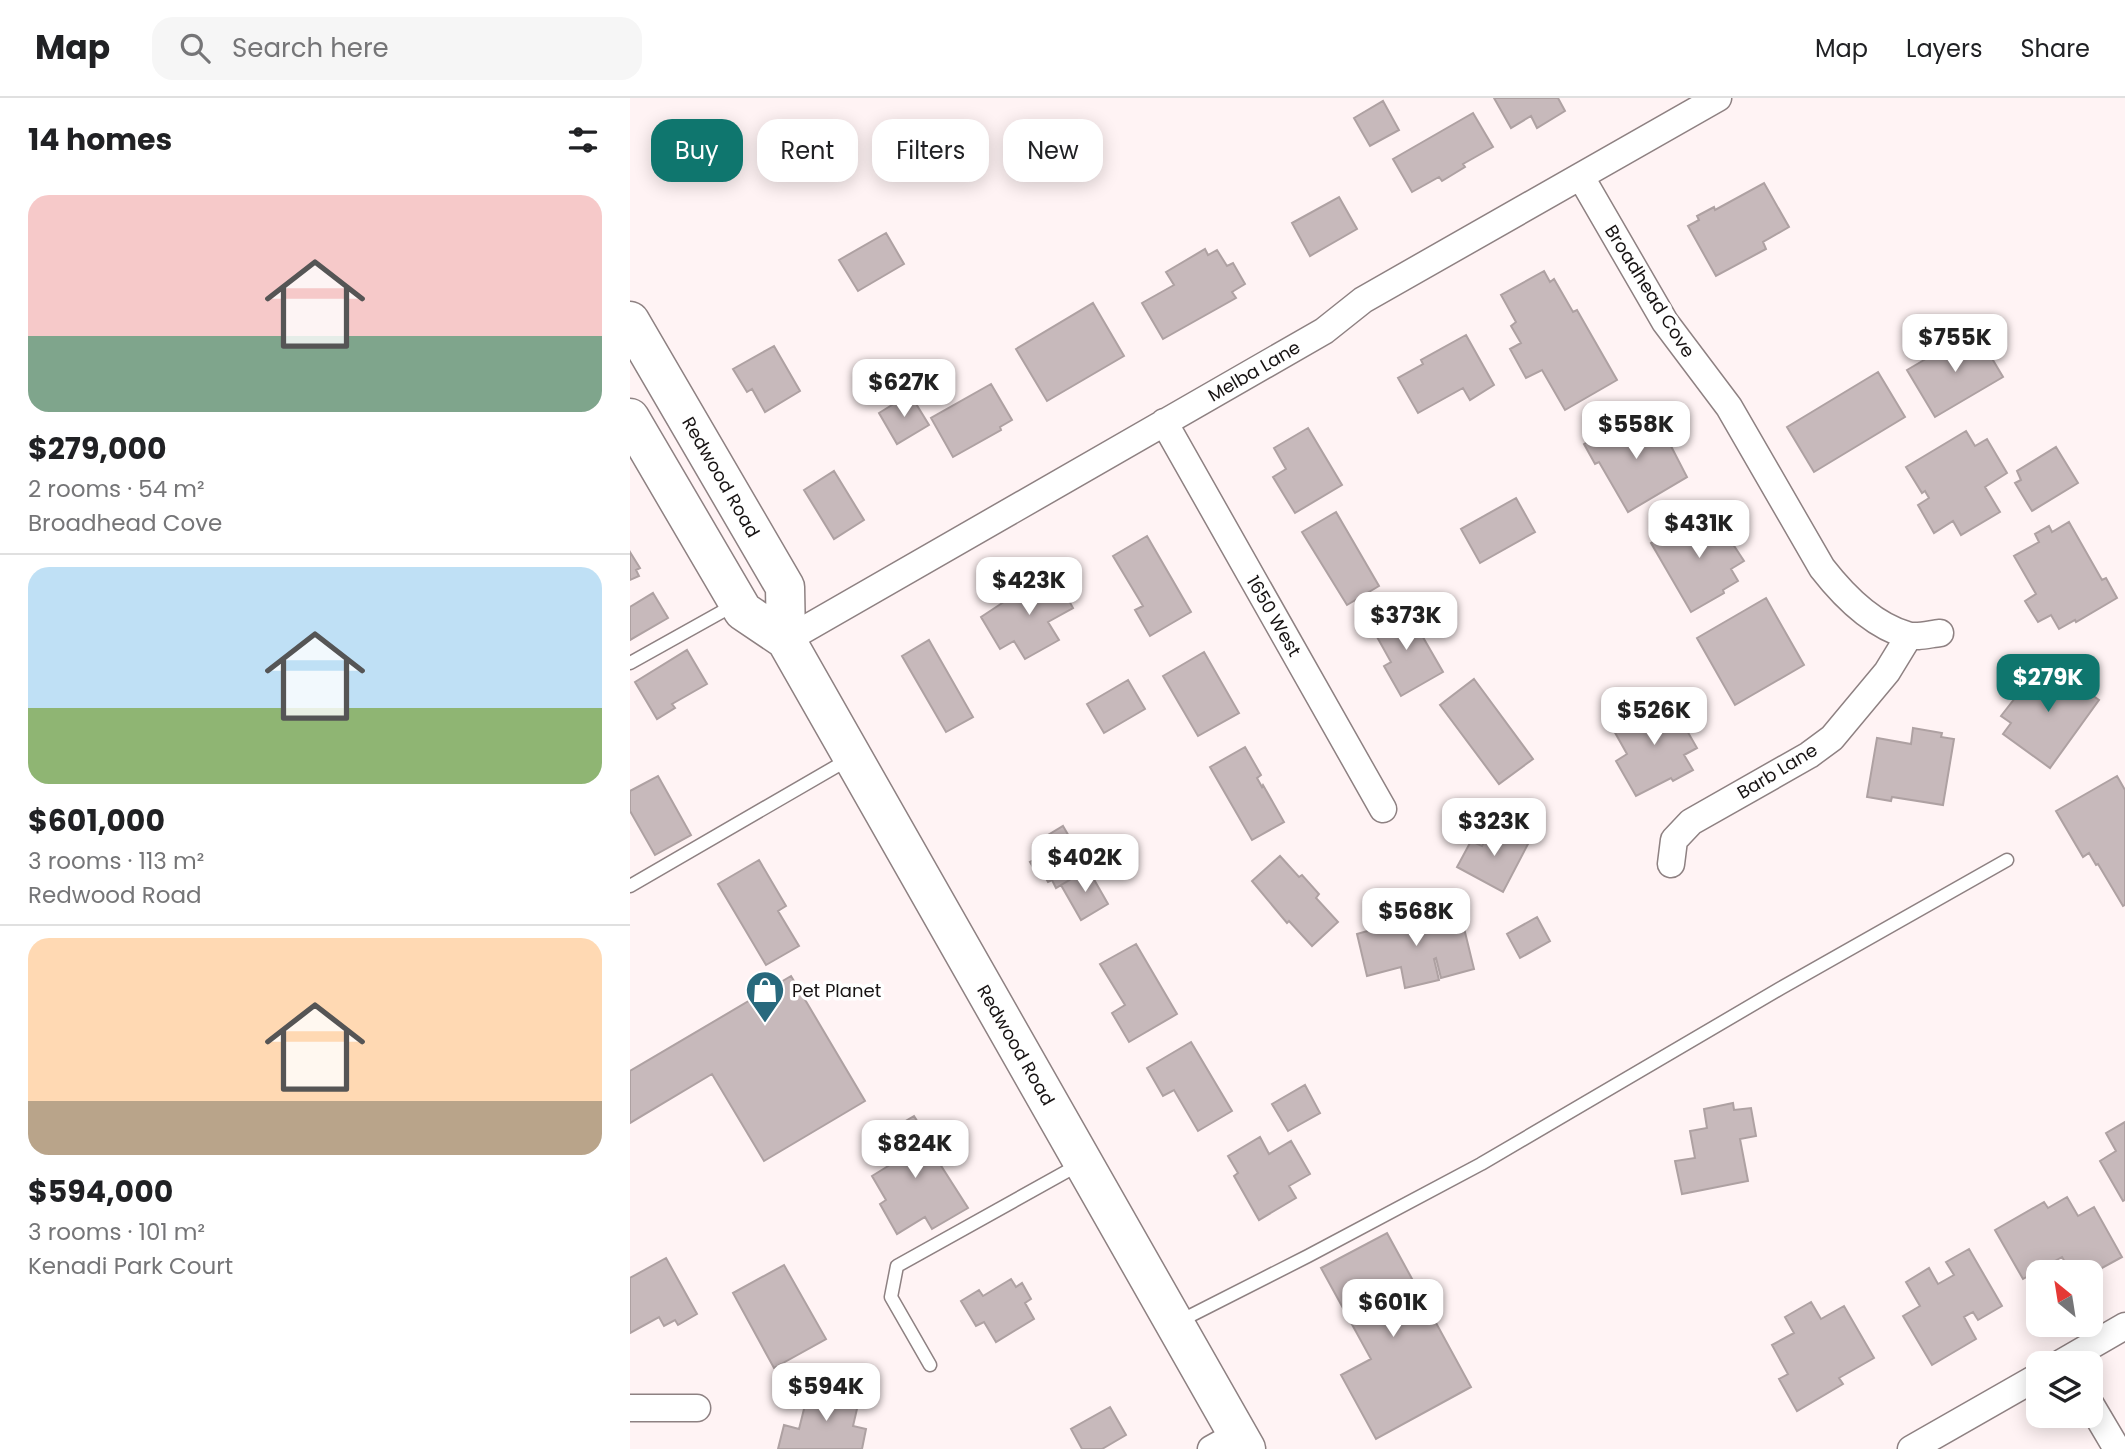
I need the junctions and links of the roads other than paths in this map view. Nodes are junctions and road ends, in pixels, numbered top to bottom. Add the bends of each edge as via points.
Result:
1 (1718, 98) edge
2 (1581, 177) junction
3 (630, 321) edge
4 (630, 418) edge
5 (1164, 422) junction
6 (738, 603) junction
7 (1940, 633) dead end
8 (1909, 636) junction
9 (786, 640) junction
10 (630, 663) edge
11 (853, 757) junction
12 (1384, 809) dead end
13 (2007, 860) dead end
14 (1671, 864) dead end
15 (630, 886) edge
16 (1083, 1162) junction
17 (1174, 1323) junction
18 (2125, 1326) edge
19 (2083, 1351) edge
20 (930, 1364) dead end
21 (2026, 1383) edge
22 (630, 1408) edge
23 (697, 1408) dead end
24 (2103, 1425) edge
25 (1232, 1444) edge
26 (1911, 1449) edge
27 (2117, 1449) edge

1 - 2 street, Melba Lane
2 - 5 street, Melba Lane via 1363,300 1324,331
2 - 8 street, Broadhead Cove via 1665,322 1729,407 1822,568 1855,604 1880,623
3 - 9 main road, Redwood Road via 785,587
4 - 6 main road, Redwood Road
5 - 9 street, Melba Lane
5 - 12 street, 1650 West
6 - 9 main road, Redwood Road
6 - 10 lane
7 - 8 street
8 - 14 street, Barb Lane via 1887,671 1832,738 1691,822 1674,840
9 - 11 main road, Redwood Road
11 - 15 lane
11 - 16 main road, Redwood Road
13 - 17 lane via 1481,1164
16 - 17 main road, Redwood Road
16 - 20 lane via 897,1266 891,1297
17 - 25 main road, Redwood Road
18 - 19 street
21 - 26 street
22 - 23 street
24 - 27 street

